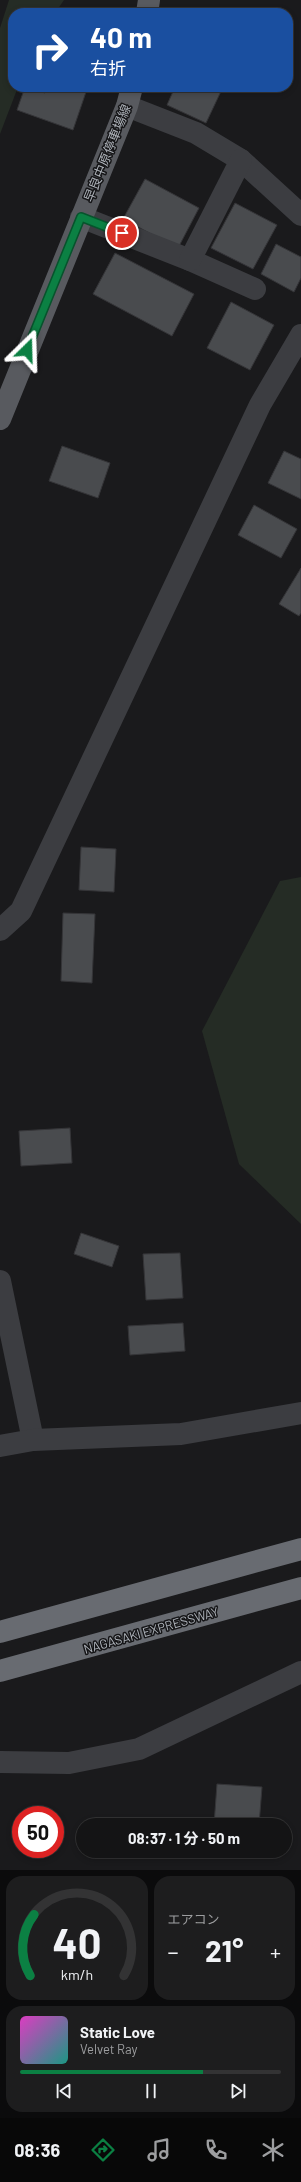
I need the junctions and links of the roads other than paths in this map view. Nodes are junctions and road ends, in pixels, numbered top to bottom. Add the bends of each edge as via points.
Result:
1 (130, 96) edge
2 (241, 160) junction
3 (301, 216) edge
4 (81, 217) junction
5 (190, 260) junction
6 (255, 289) dead end
7 (301, 335) edge
8 (0, 419) edge
9 (0, 930) edge
10 (0, 1281) edge
11 (301, 1413) edge
12 (33, 1440) junction
13 (0, 1446) edge
14 (301, 1549) edge
15 (301, 1588) edge
16 (0, 1632) edge
17 (0, 1671) edge
18 (301, 1672) edge
19 (0, 1762) edge

1 - 2 street
1 - 4 main road, 早良中原停車場線
2 - 3 street
2 - 5 street
4 - 5 street
4 - 8 main road, 早良中原停車場線
5 - 6 street
7 - 9 street via 260,405 21,911
10 - 12 street
11 - 12 street via 181,1434
12 - 13 street
14 - 16 highway
15 - 17 highway, NAGASAKI EXPRESSWAY
18 - 19 street via 139,1749 70,1763

